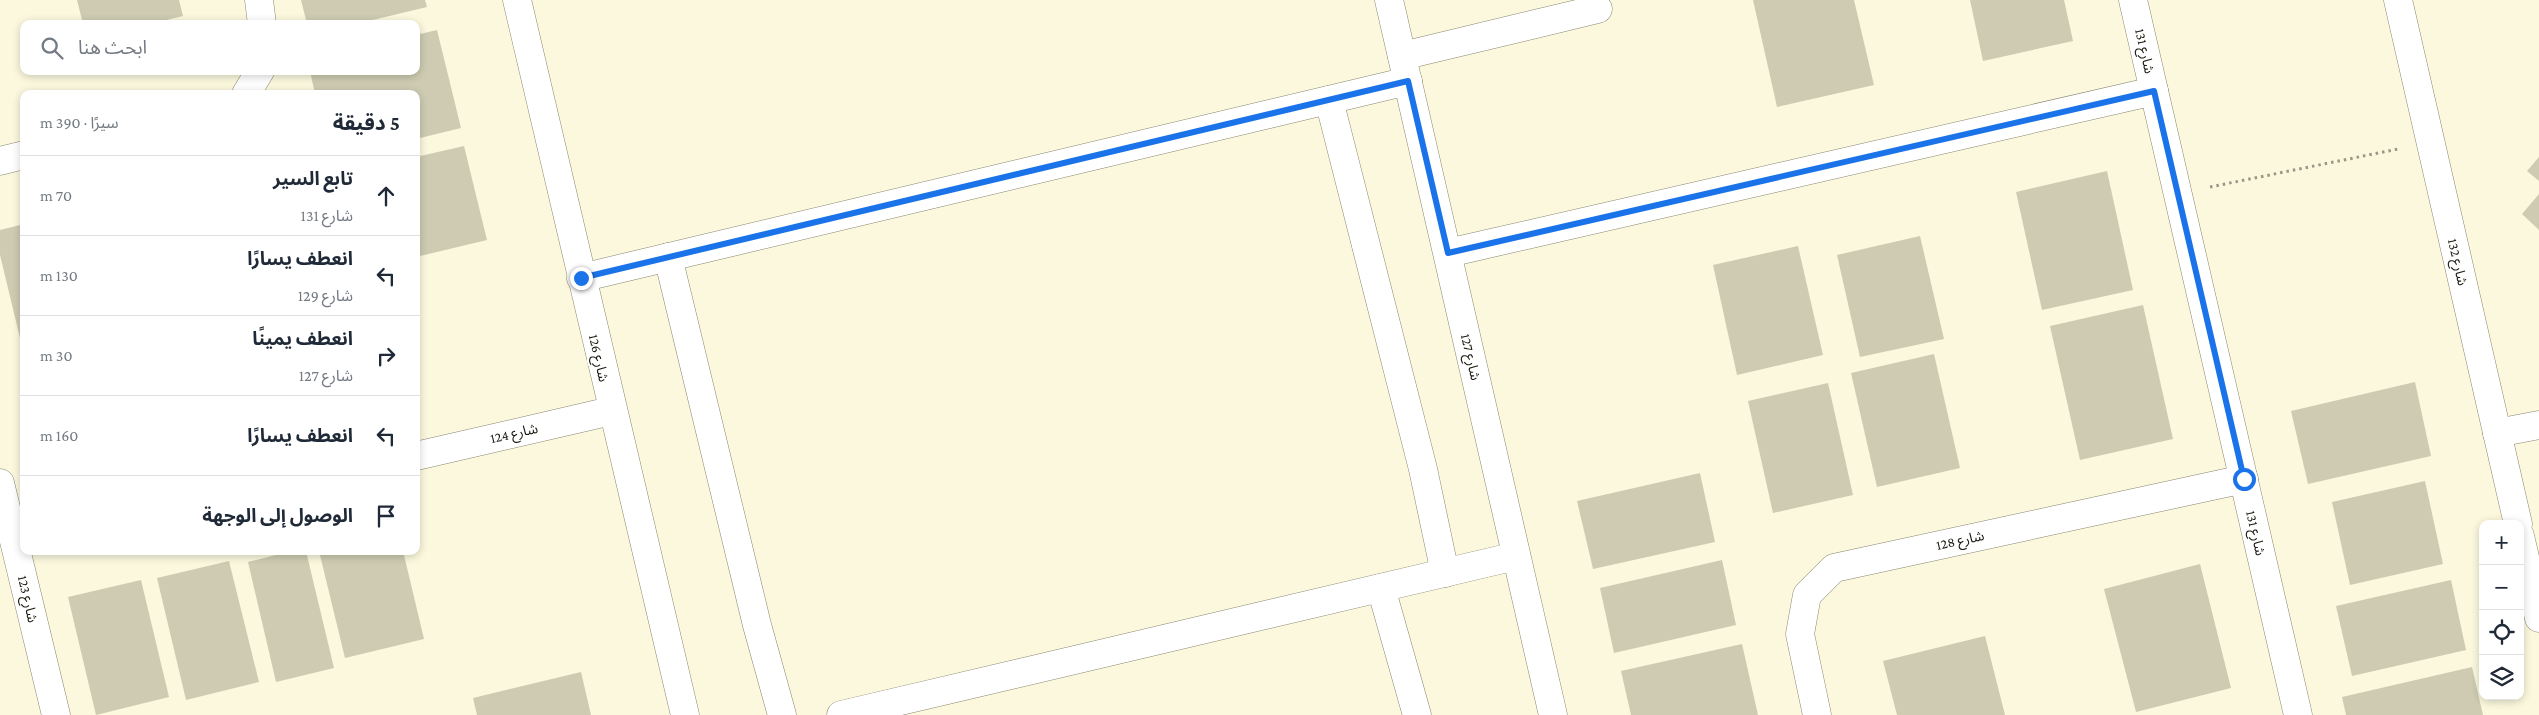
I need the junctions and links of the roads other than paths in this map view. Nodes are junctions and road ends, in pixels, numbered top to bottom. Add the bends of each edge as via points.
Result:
1 (259, 0) edge
2 (516, 0) edge
3 (1389, 0) edge
4 (2133, 0) edge
5 (2398, 0) edge
6 (1598, 9) dead end
7 (262, 20) edge
8 (1405, 69) junction
9 (258, 75) edge
10 (248, 90) edge
11 (2154, 91) junction
12 (1329, 100) junction
13 (20, 156) edge
14 (0, 161) edge
15 (1448, 253) junction
16 (668, 257) junction
17 (581, 278) junction
18 (611, 410) junction
19 (2539, 425) edge
20 (2497, 433) junction
21 (420, 455) edge
22 (2244, 479) junction
23 (0, 483) edge
24 (2517, 520) edge
25 (20, 550) edge
26 (2524, 553) edge
27 (21, 555) edge
28 (1516, 556) junction
29 (1445, 573) junction
30 (1381, 588) junction
31 (2539, 618) edge
32 (56, 715) edge
33 (684, 715) edge
34 (782, 715) edge
35 (841, 715) edge
36 (1417, 715) edge
37 (1553, 715) edge
38 (1817, 715) edge
39 (2298, 715) edge

1 - 7 street
2 - 17 street, شارع 126
3 - 8 street, شارع 127
4 - 11 street, شارع 131
5 - 20 street, شارع 132
6 - 8 street
8 - 12 street
8 - 15 street, شارع 127
9 - 10 street
11 - 15 street
11 - 22 street, شارع 131
12 - 16 street
12 - 29 street via 1423,469
13 - 14 street
15 - 28 street, شارع 127
16 - 17 street
16 - 34 street via 757,625
17 - 18 street, شارع 126
18 - 21 street, شارع 124
18 - 33 street, شارع 126
19 - 20 street
20 - 24 street, شارع 132
22 - 38 street, شارع 128 via 1834,568 1807,595 1800,634
22 - 39 street, شارع 131
23 - 25 street, شارع 123
26 - 31 street
27 - 32 street, شارع 123
28 - 29 street
28 - 37 street, شارع 127
29 - 30 street
30 - 35 street
30 - 36 street

